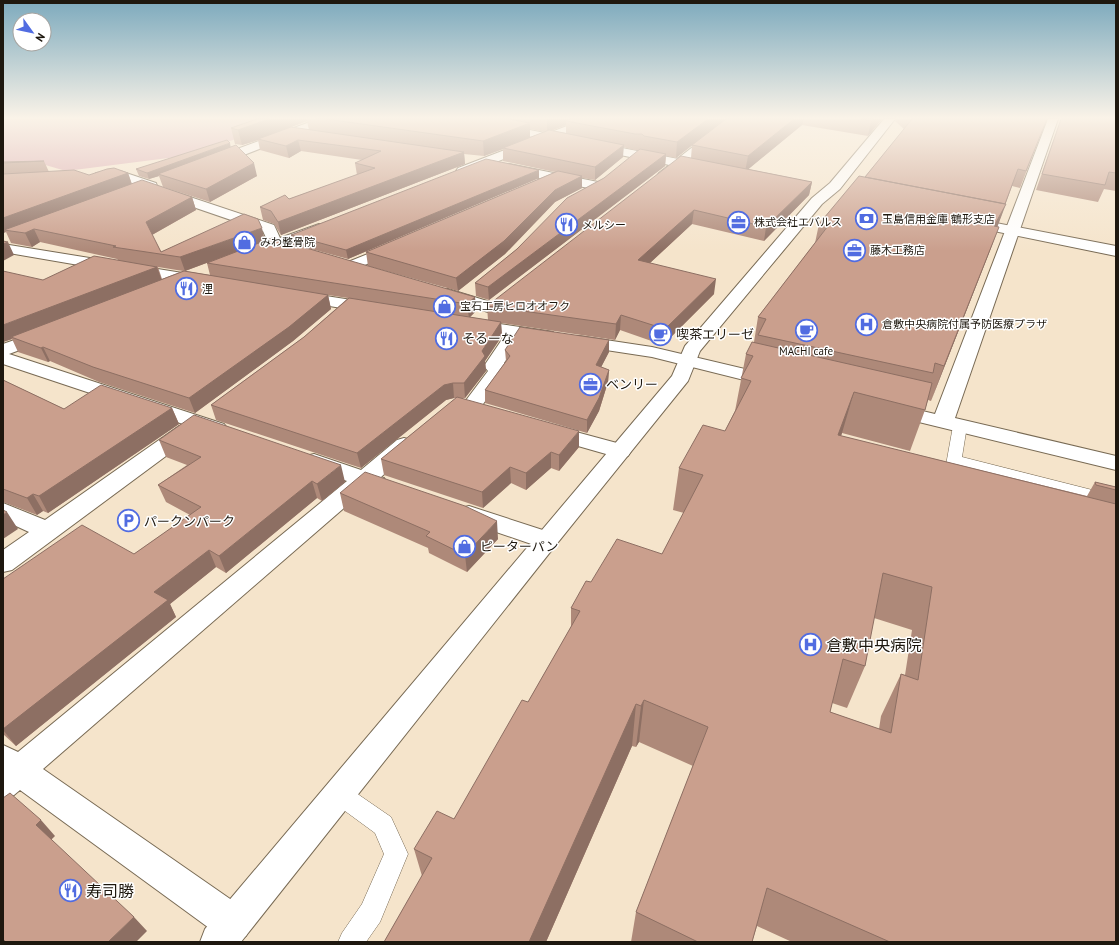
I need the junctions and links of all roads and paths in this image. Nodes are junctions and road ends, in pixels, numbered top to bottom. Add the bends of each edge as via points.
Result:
1 (211, 163) edge
2 (481, 163) edge
3 (489, 163) edge
4 (626, 163) edge
5 (680, 163) joint
6 (854, 163) edge
7 (1037, 163) edge
8 (203, 166) edge
9 (620, 168) edge
10 (719, 171) edge
11 (89, 176) edge
12 (448, 176) edge
13 (558, 177) junction
14 (609, 177) edge
15 (166, 180) edge
16 (654, 182) edge
17 (149, 186) junction
18 (536, 186) edge
19 (598, 186) junction
20 (133, 192) edge
21 (580, 196) edge
22 (961, 220) edge
23 (333, 222) edge
24 (1012, 230) junction
25 (5, 242) edge
26 (406, 242) edge
27 (276, 245) junction
28 (1116, 251) edge
29 (305, 253) edge
30 (246, 256) edge
31 (371, 273) edge
32 (213, 277) edge
33 (187, 278) junction
34 (474, 288) edge
35 (158, 290) edge
36 (432, 290) edge
37 (287, 294) edge
38 (462, 298) junction
39 (504, 298) edge
40 (348, 304) junction
41 (491, 308) junction
42 (386, 311) edge
43 (333, 318) edge
44 (54, 330) edge
45 (516, 331) junction
46 (3, 350) edge
47 (3, 358) edge
48 (687, 360) junction
49 (786, 384) edge
50 (878, 406) edge
51 (217, 408) edge
52 (494, 414) edge
53 (198, 422) junction
54 (952, 424) junction
55 (531, 425) edge
56 (235, 434) edge
57 (418, 434) edge
58 (620, 451) junction
59 (293, 454) edge
60 (954, 460) junction
61 (1116, 463) edge
62 (364, 479) junction
63 (392, 488) edge
64 (966, 492) edge
65 (1116, 501) edge
66 (450, 507) edge
67 (3, 511) edge
68 (47, 531) junction
69 (546, 540) junction
70 (3, 562) edge
71 (8, 771) edge
72 (338, 793) junction
73 (225, 933) edge
74 (351, 942) edge

1 - 8 street
2 - 12 street
3 - 13 street
4 - 9 street
5 - 10 street
5 - 16 street
6 - 48 street via 835,186 817,201 692,350
7 - 24 street
11 - 17 street via 120,175
13 - 18 street
13 - 19 street
14 - 19 street
15 - 17 street
17 - 20 street
17 - 27 street via 269,228
19 - 21 street
22 - 24 street
23 - 27 street
24 - 28 street
24 - 54 street via 945,414
25 - 33 street
26 - 31 street via 341,264
27 - 29 street
27 - 30 street
32 - 33 street
33 - 35 street
34 - 38 street
36 - 38 street
37 - 40 street
38 - 41 street
39 - 41 street
40 - 42 street
40 - 43 street
41 - 45 street via 463,323
44 - 46 street
45 - 48 street via 652,352
45 - 52 street via 493,366 500,368 462,406
47 - 53 street
48 - 49 street
48 - 58 street via 680,377
50 - 54 street
51 - 53 street
53 - 56 street
53 - 68 street
54 - 60 lane
54 - 61 street
55 - 58 street
57 - 62 street
58 - 69 street
59 - 62 street
60 - 64 lane via 956,479
60 - 65 lane
62 - 63 street
62 - 71 street
66 - 69 street
67 - 68 street
68 - 70 street
69 - 72 street
71 - 73 street
72 - 73 street
72 - 74 lane via 383,825 396,854 371,913

